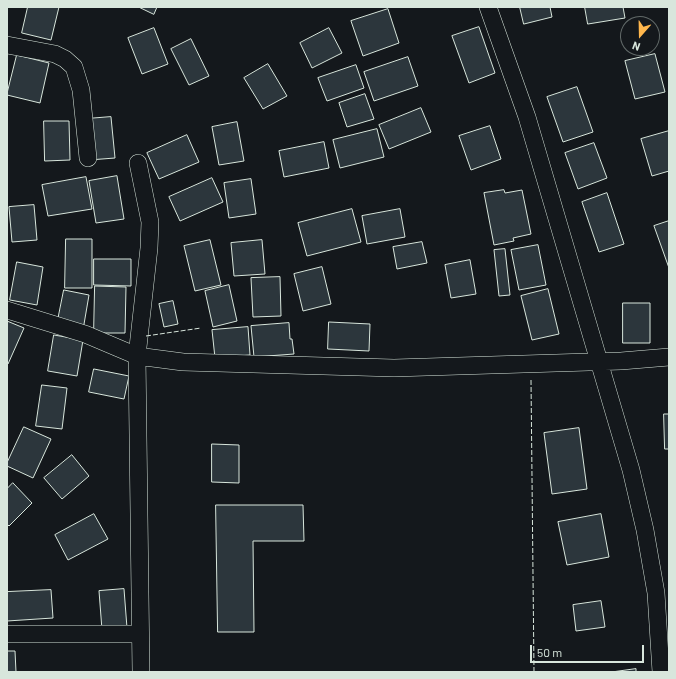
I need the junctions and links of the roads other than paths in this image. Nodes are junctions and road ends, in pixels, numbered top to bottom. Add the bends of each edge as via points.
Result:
1 (488, 7) edge
2 (7, 45) edge
3 (88, 158) dead end
4 (138, 163) dead end
5 (7, 310) edge
6 (137, 356) junction
7 (669, 357) edge
8 (599, 361) junction
9 (7, 634) edge
10 (140, 634) junction
11 (141, 672) edge
12 (661, 672) edge

1 - 8 street via 527,117
2 - 3 street via 55,54 74,67 81,90
4 - 6 street via 150,222
5 - 6 street via 85,334
6 - 8 street via 183,362 394,368
6 - 10 street
7 - 8 street
8 - 12 street via 631,470 645,530 656,593
9 - 10 street
10 - 11 street

